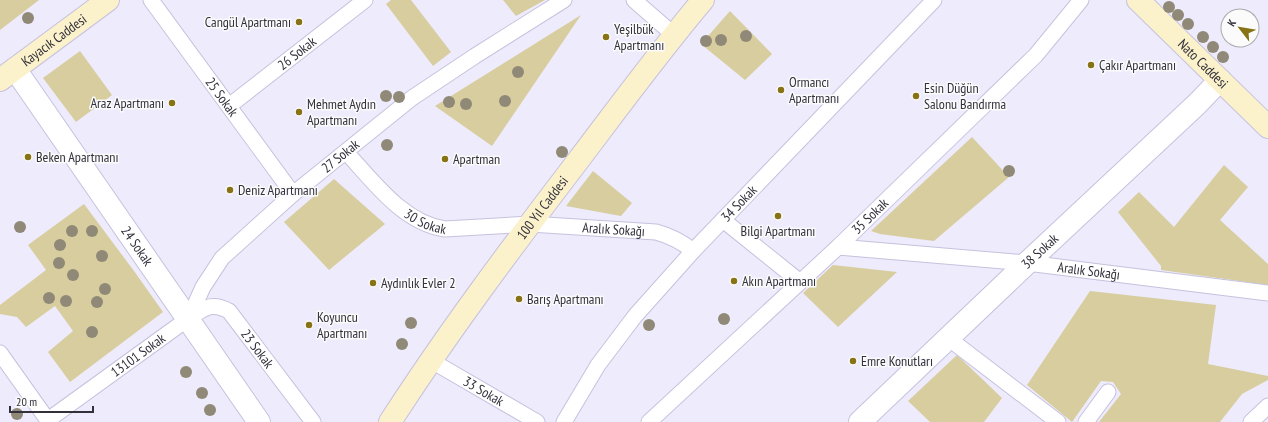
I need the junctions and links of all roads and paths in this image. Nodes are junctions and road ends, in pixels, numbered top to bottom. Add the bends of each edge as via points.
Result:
1 (108, 0) edge
2 (151, 0) edge
3 (365, 0) edge
4 (564, 0) edge
5 (634, 0) edge
6 (703, 0) edge
7 (934, 0) edge
8 (1081, 0) edge
9 (1138, 0) edge
10 (674, 35) junction
11 (8, 75) edge
12 (1220, 80) junction
13 (229, 106) junction
14 (1268, 127) edge
15 (346, 152) junction
16 (293, 194) junction
17 (723, 220) junction
18 (530, 224) junction
19 (838, 247) junction
20 (693, 251) junction
21 (1027, 263) junction
22 (799, 282) junction
23 (1268, 293) edge
24 (189, 318) junction
25 (948, 338) junction
26 (0, 353) edge
27 (430, 360) junction
28 (1108, 392) dead end
29 (1268, 406) edge
30 (48, 421) edge
31 (259, 422) edge
32 (313, 422) edge
33 (390, 422) edge
34 (538, 422) edge
35 (564, 422) edge
36 (649, 422) edge
37 (860, 422) edge
38 (1058, 422) edge
39 (1086, 422) edge
40 (1251, 422) edge

1 - 11 street, Kayacık Caddesi
2 - 13 lane, 25 Sokak
3 - 13 lane, 26 Sokak
4 - 15 lane, 27 Sokak via 412,98
5 - 10 lane
6 - 10 street, 100 Yıl Caddesi
7 - 17 lane, 34 Sokak
8 - 19 lane, 35 Sokak via 1036,55
9 - 12 street, Nato Caddesi
10 - 18 street, 100 Yıl Caddesi
11 - 24 street, 24 Sokak
12 - 14 street, Nato Caddesi
12 - 21 street, 38 Sokak
13 - 16 lane, 25 Sokak
15 - 16 lane, 27 Sokak
15 - 18 lane, 30 Sokak via 398,206 432,227 445,229
16 - 24 lane, 27 Sokak via 222,258 203,287
17 - 20 lane, 34 Sokak
17 - 22 lane
18 - 20 lane, Aralık Sokağı via 656,232 682,241
18 - 27 street, 100 Yıl Caddesi
19 - 21 lane, Aralık Sokağı
19 - 22 lane, 35 Sokak
20 - 35 lane, 34 Sokak via 635,316 598,365
21 - 23 lane, Aralık Sokağı
21 - 25 street, 38 Sokak
22 - 36 lane, 35 Sokak
24 - 30 lane, 13101 Sokak
24 - 31 street, 24 Sokak
24 - 32 lane, 23 Sokak via 210,306 220,306 229,311
25 - 37 street, 38 Sokak
25 - 38 lane
26 - 30 lane
27 - 33 street, 100 Yıl Caddesi
27 - 34 lane, 33 Sokak
28 - 39 lane
29 - 40 lane

